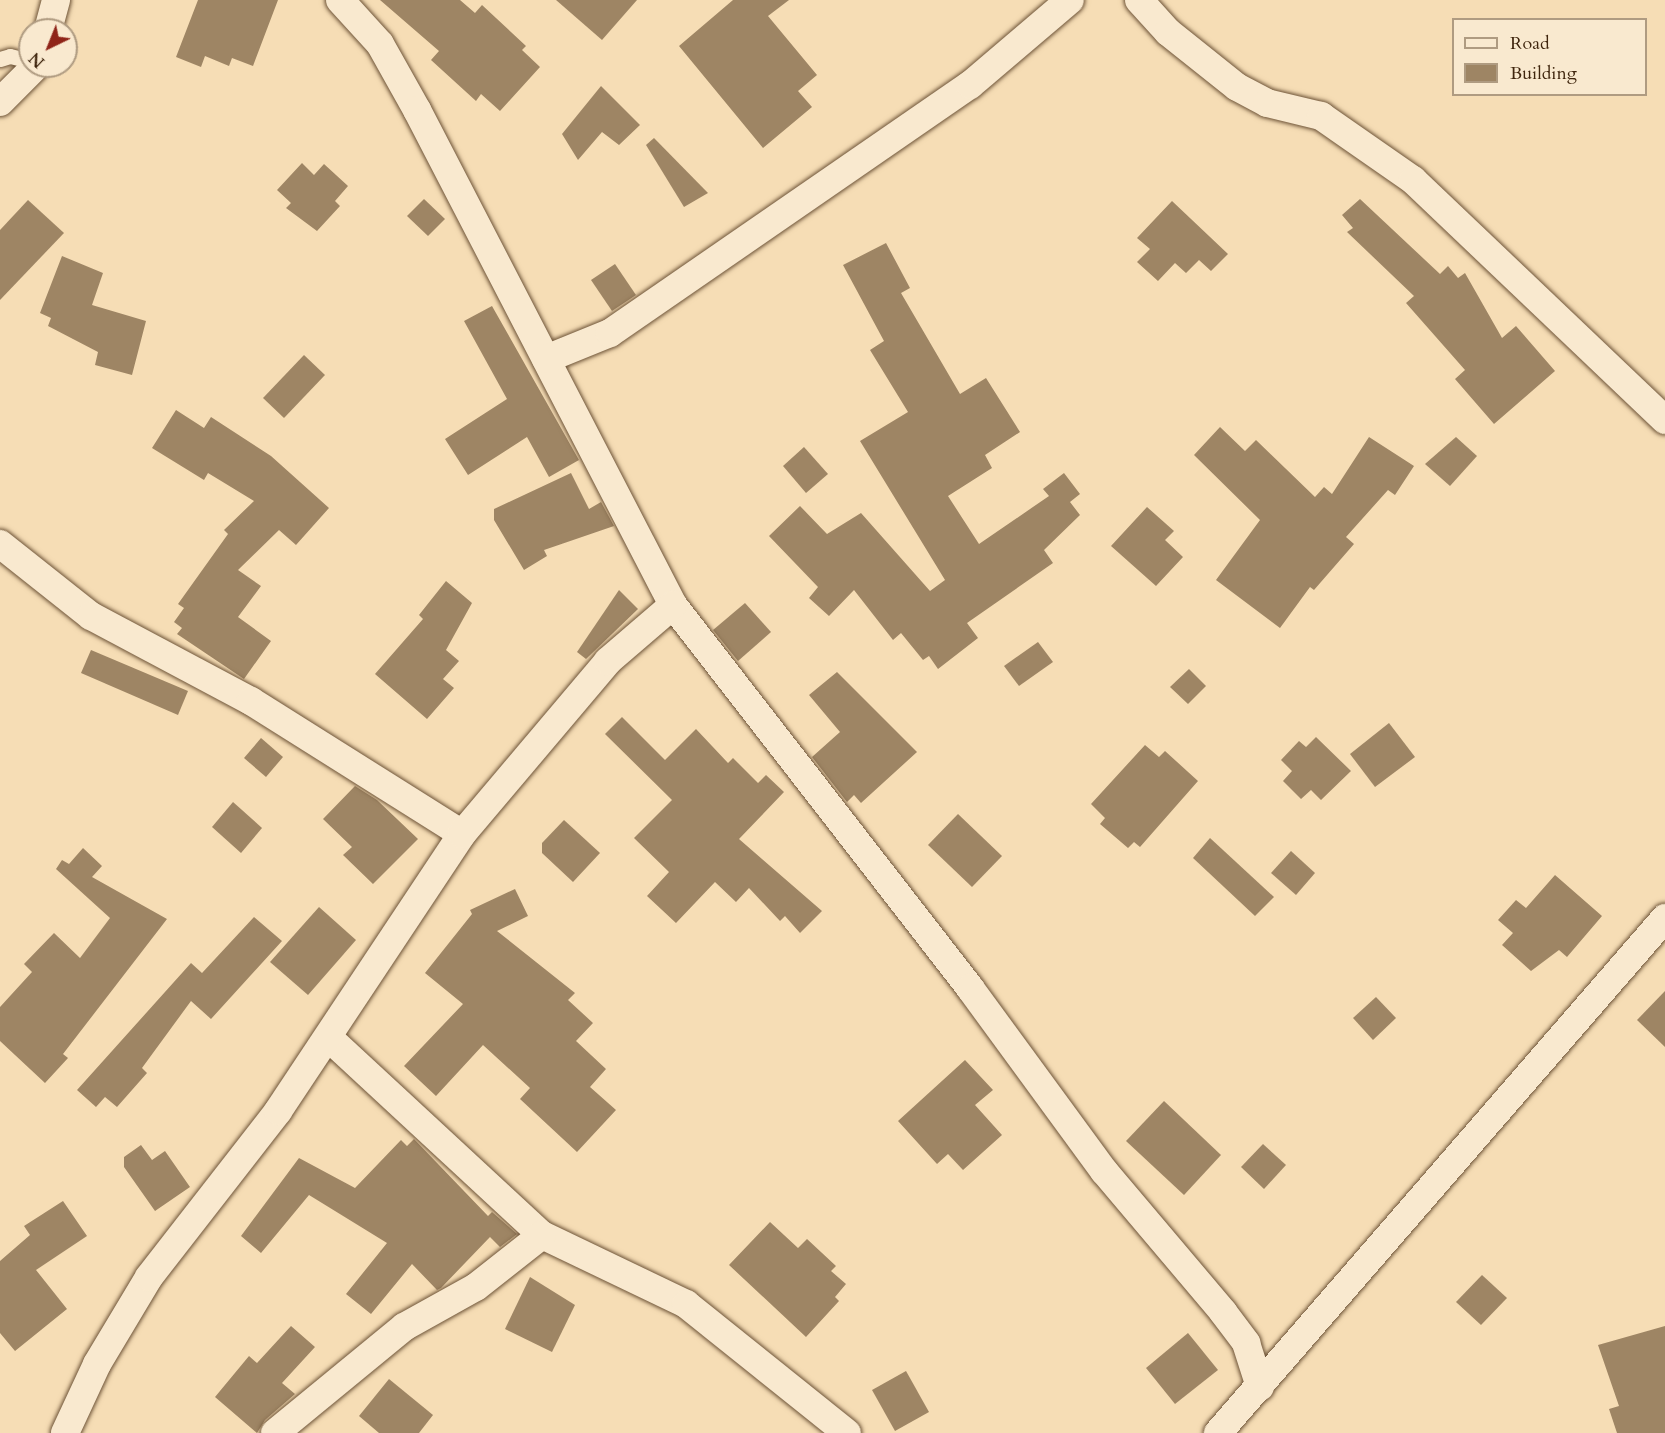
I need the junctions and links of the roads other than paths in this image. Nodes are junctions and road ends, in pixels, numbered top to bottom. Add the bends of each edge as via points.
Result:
1 (56, 0) edge
2 (340, 0) edge
3 (1070, 0) edge
4 (1139, 0) edge
5 (51, 18) edge
6 (18, 58) edge
7 (0, 59) edge
8 (24, 78) edge
9 (0, 102) edge
10 (546, 358) junction
11 (1665, 420) edge
12 (0, 543) edge
13 (673, 605) junction
14 (462, 834) junction
15 (1665, 918) edge
16 (329, 1038) junction
17 (542, 1235) junction
18 (1260, 1387) junction
19 (1223, 1431) edge
20 (65, 1433) edge
21 (275, 1433) edge
22 (847, 1433) edge

1 - 5 street
2 - 10 street via 380,44
3 - 10 street via 970,85 619,327
4 - 11 street via 1168,32 1237,87 1268,104 1321,116 1413,180
6 - 7 lane
8 - 9 street
10 - 13 street
12 - 14 street via 91,616 251,701
13 - 14 street via 608,661
13 - 18 street via 970,988 1104,1171 1223,1312 1246,1343
14 - 16 street
15 - 18 street
16 - 17 street
16 - 20 street via 149,1277 98,1364
17 - 21 street via 476,1287 404,1328
17 - 22 street via 686,1304
18 - 19 street

